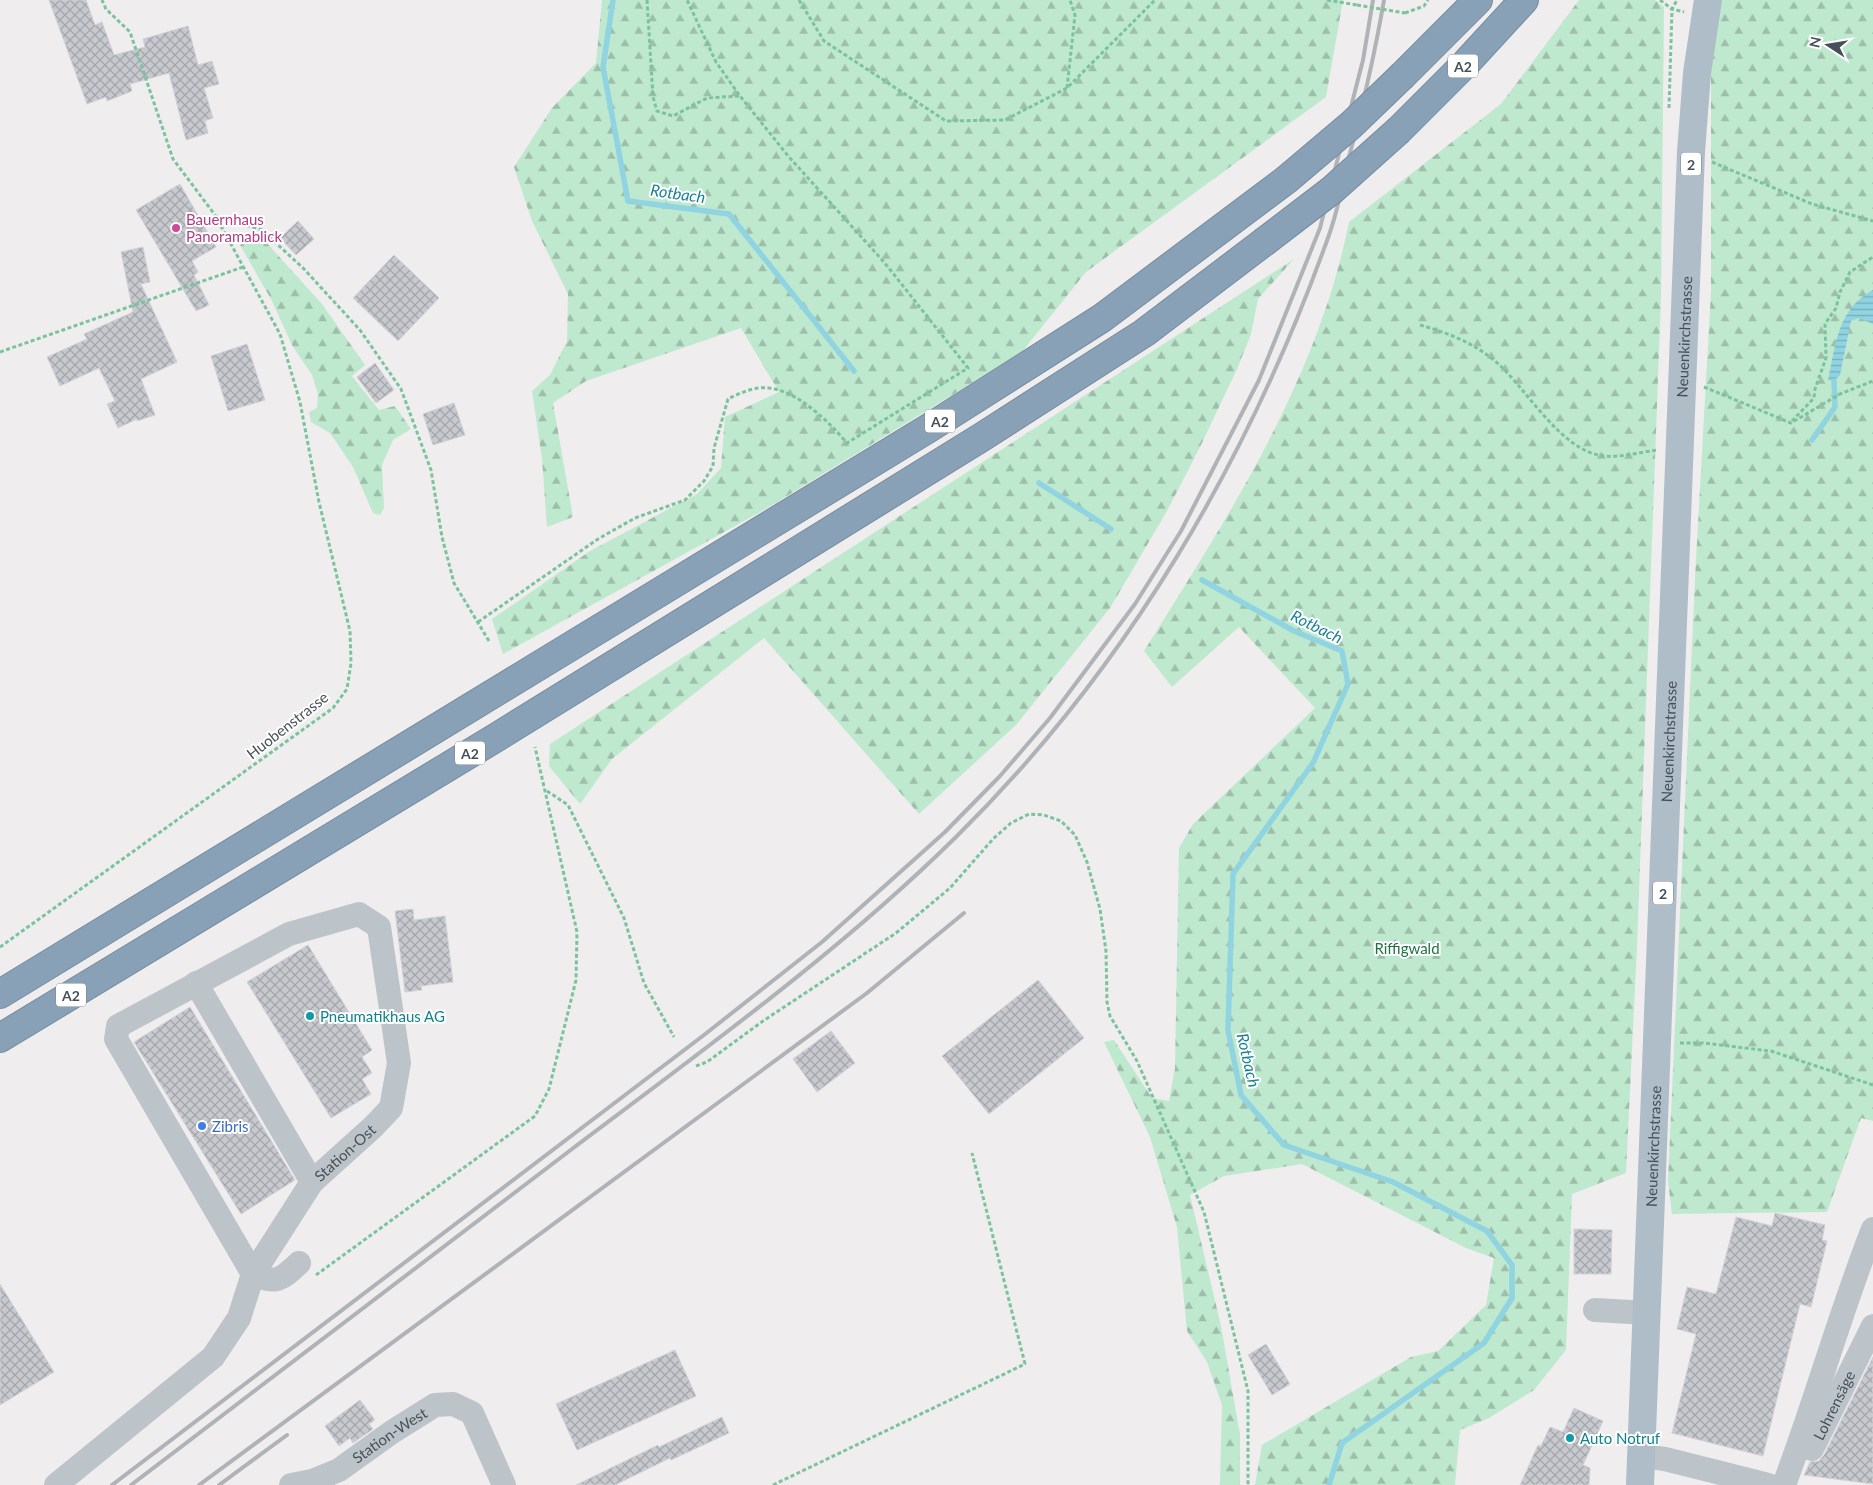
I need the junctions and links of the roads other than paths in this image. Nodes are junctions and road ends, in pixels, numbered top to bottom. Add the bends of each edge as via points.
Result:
1 (1478, 0) edge
2 (1524, 0) edge
3 (1708, 0) edge
4 (196, 983) junction
5 (0, 994) edge
6 (0, 1038) edge
7 (312, 1182) junction
8 (1873, 1229) edge
9 (303, 1272) road end
10 (254, 1274) junction
11 (1594, 1310) dead end
12 (1648, 1314) junction
13 (1873, 1326) edge
14 (1642, 1456) junction
15 (56, 1485) edge
16 (291, 1485) edge
17 (504, 1485) edge
18 (1640, 1485) edge
19 (1768, 1485) edge
20 (1784, 1485) edge
21 (1796, 1485) edge

1 - 5 highway, A2, bridge via 1351,125 1286,180 1102,318 776,521
2 - 6 highway, A2, bridge via 1399,130 1332,190 1144,332 797,552
3 - 12 main road, Neuenkirchstrasse / 2 via 1697,73 1691,152
4 - 7 street
4 - 7 street, Station-Ost via 289,934 360,914 379,927 399,1063 391,1108
4 - 10 street via 118,1026 116,1038
7 - 10 street, Station-Ost
8 - 20 street
9 - 10 street via 267,1280
10 - 15 street, Station-Ost via 239,1318 213,1356
11 - 12 street
12 - 14 main road, Neuenkirchstrasse / 2
13 - 21 street, Lohrensäge
14 - 18 main road, Neuenkirchstrasse / 2
14 - 19 street
16 - 17 street, Station-West via 339,1470 435,1405 453,1404 472,1413

